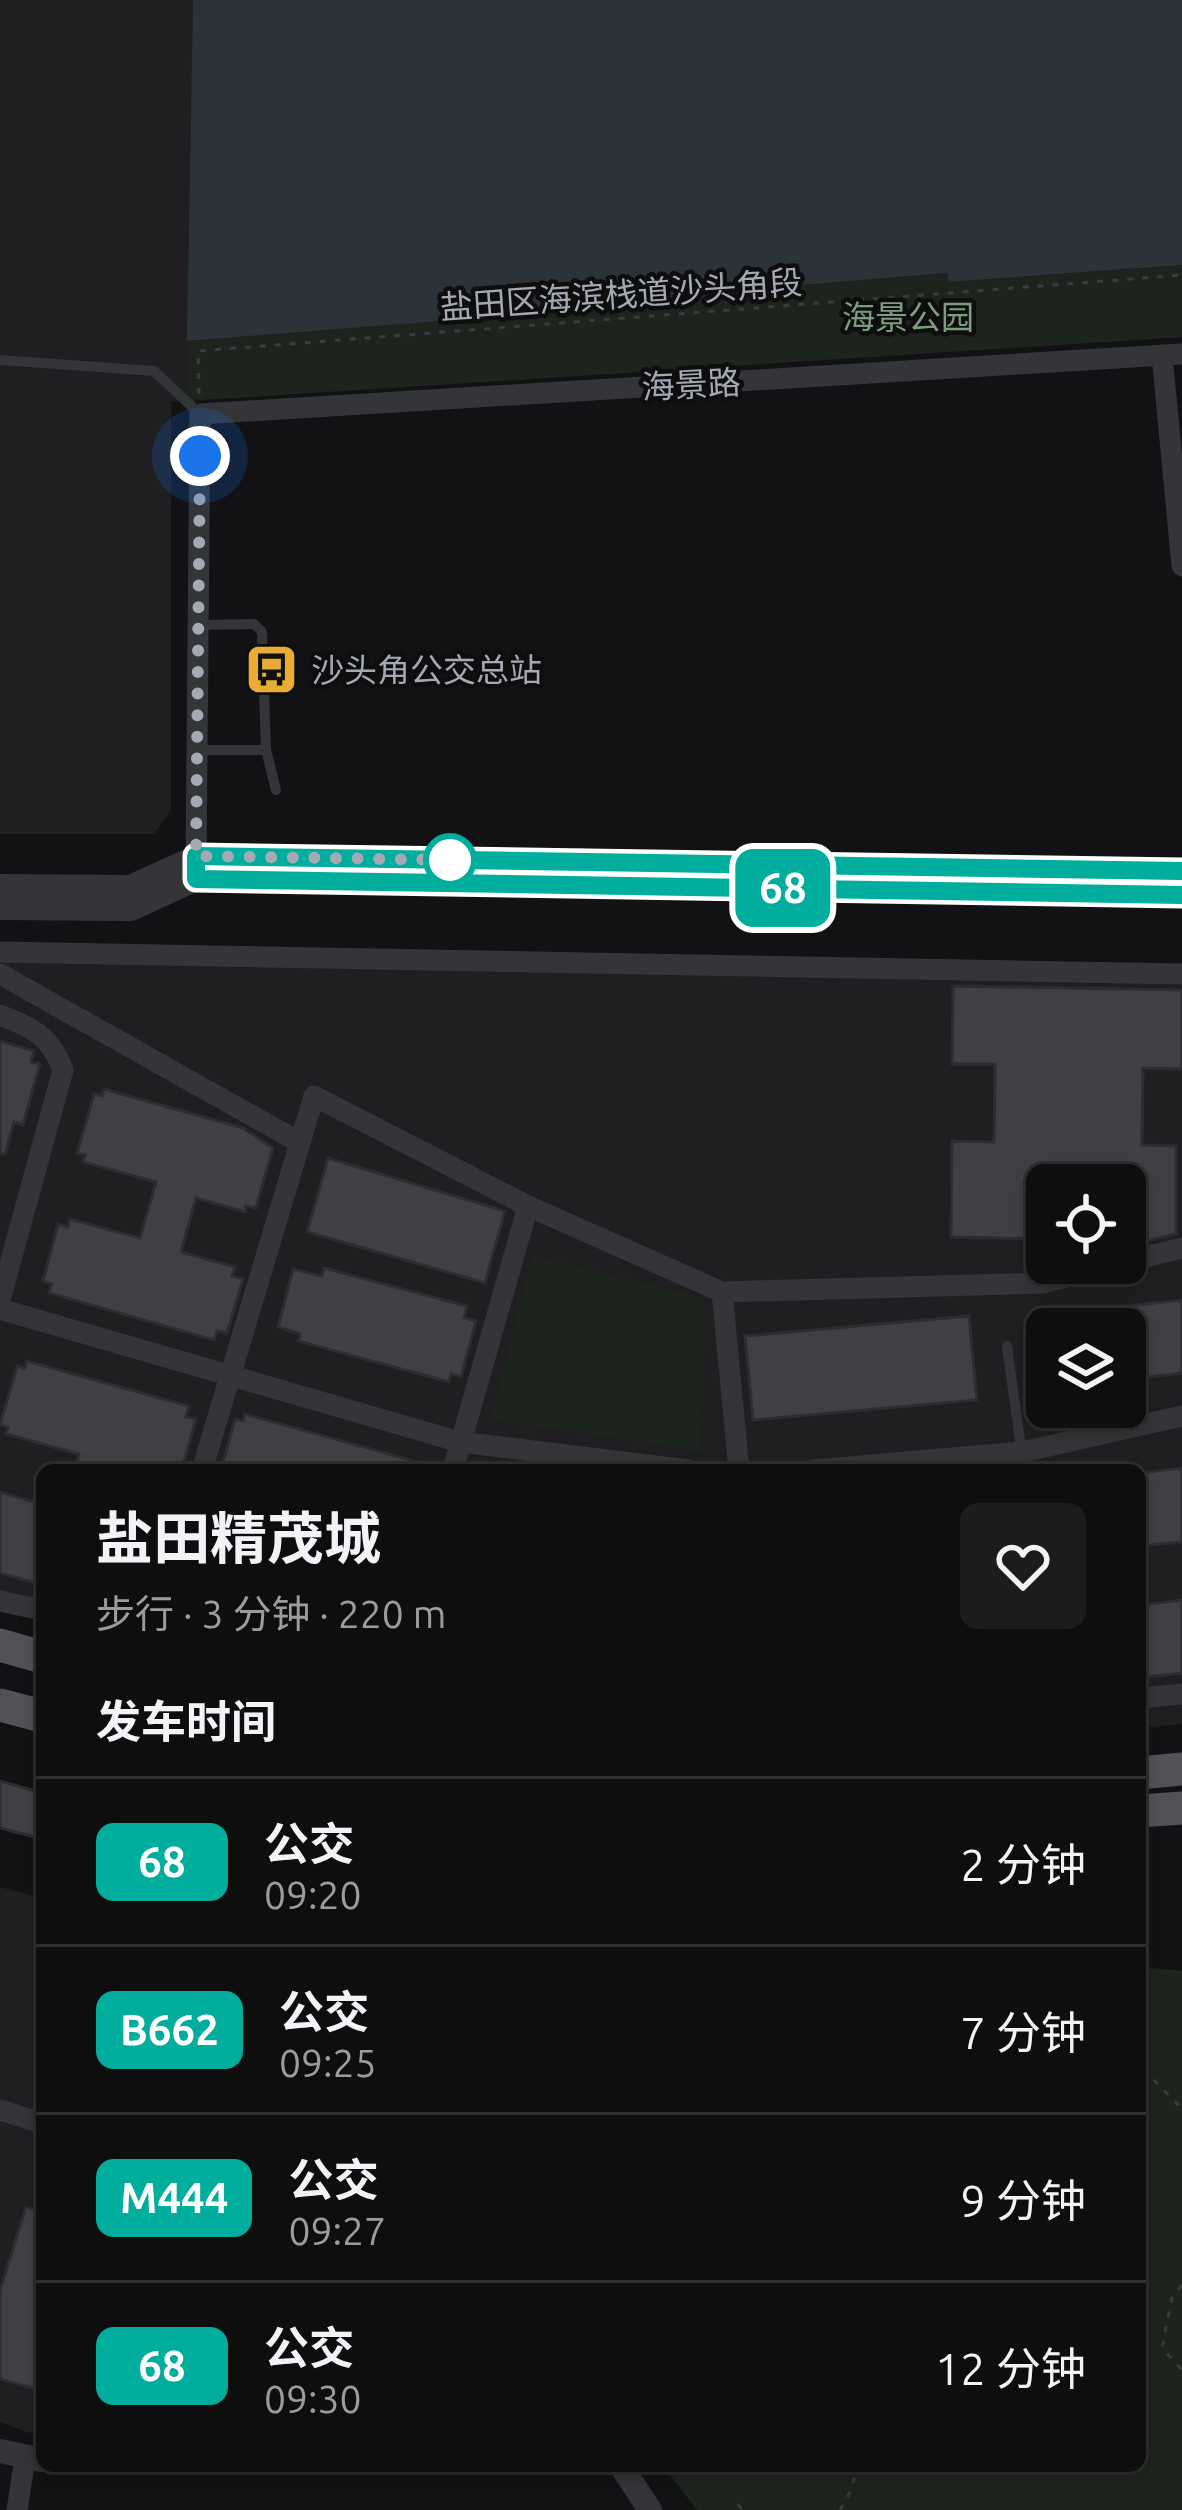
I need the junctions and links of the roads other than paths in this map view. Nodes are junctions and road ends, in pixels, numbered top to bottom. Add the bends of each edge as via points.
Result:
1 (1172, 355) edge
2 (0, 360) edge
3 (200, 414) junction
4 (1182, 566) edge
5 (199, 625) junction
6 (197, 750) junction
7 (266, 750) junction
8 (276, 790) dead end
9 (196, 868) junction
10 (1182, 871) edge
11 (0, 886) edge
12 (1182, 895) edge
13 (0, 908) edge
14 (0, 952) edge
15 (0, 974) edge
16 (1182, 974) edge
17 (0, 1015) edge
18 (298, 1141) junction
19 (528, 1205) junction
20 (1182, 1247) edge
21 (1146, 1256) edge
22 (1026, 1283) edge
23 (722, 1292) junction
24 (0, 1300) edge
25 (0, 1309) edge
26 (1007, 1346) dead end
27 (228, 1375) junction
28 (1182, 1417) edge
29 (460, 1442) junction
30 (1023, 1461) edge
31 (204, 1464) edge
32 (454, 1464) edge
33 (639, 1464) edge
34 (738, 1464) edge
35 (953, 1464) edge
36 (0, 1601) edge
37 (36, 1609) edge
38 (0, 1645) edge
39 (36, 1655) edge
40 (1182, 1694) edge
41 (1146, 1697) edge
42 (0, 1705) edge
43 (36, 1714) edge
44 (1182, 1769) edge
45 (1146, 1772) edge
46 (1182, 1808) edge
47 (1146, 1811) edge
48 (0, 2110) edge
49 (36, 2120) edge
50 (22, 2456) edge
51 (625, 2472) edge
52 (17, 2510) edge
53 (650, 2510) edge

1 - 3 street, 海景路
1 - 4 street
2 - 3 lane via 154,371
3 - 5 street
5 - 6 street
5 - 7 lane via 254,624 262,632
6 - 7 lane
6 - 9 street
7 - 8 lane
9 - 10 street
9 - 11 street via 130,887
9 - 12 street
9 - 13 street via 131,909
14 - 16 street
15 - 18 street
17 - 24 street via 53,1044 63,1070
18 - 19 street via 314,1096
18 - 27 street
19 - 23 street
19 - 29 street
20 - 21 street
22 - 23 street
23 - 34 street
25 - 27 street
26 - 30 lane
27 - 29 street
27 - 31 street
28 - 30 street
29 - 32 street
29 - 33 street
30 - 35 street
36 - 37 street
38 - 39 main road
40 - 41 street
42 - 43 main road
44 - 45 main road
46 - 47 main road
48 - 49 street
50 - 52 street
51 - 53 street

